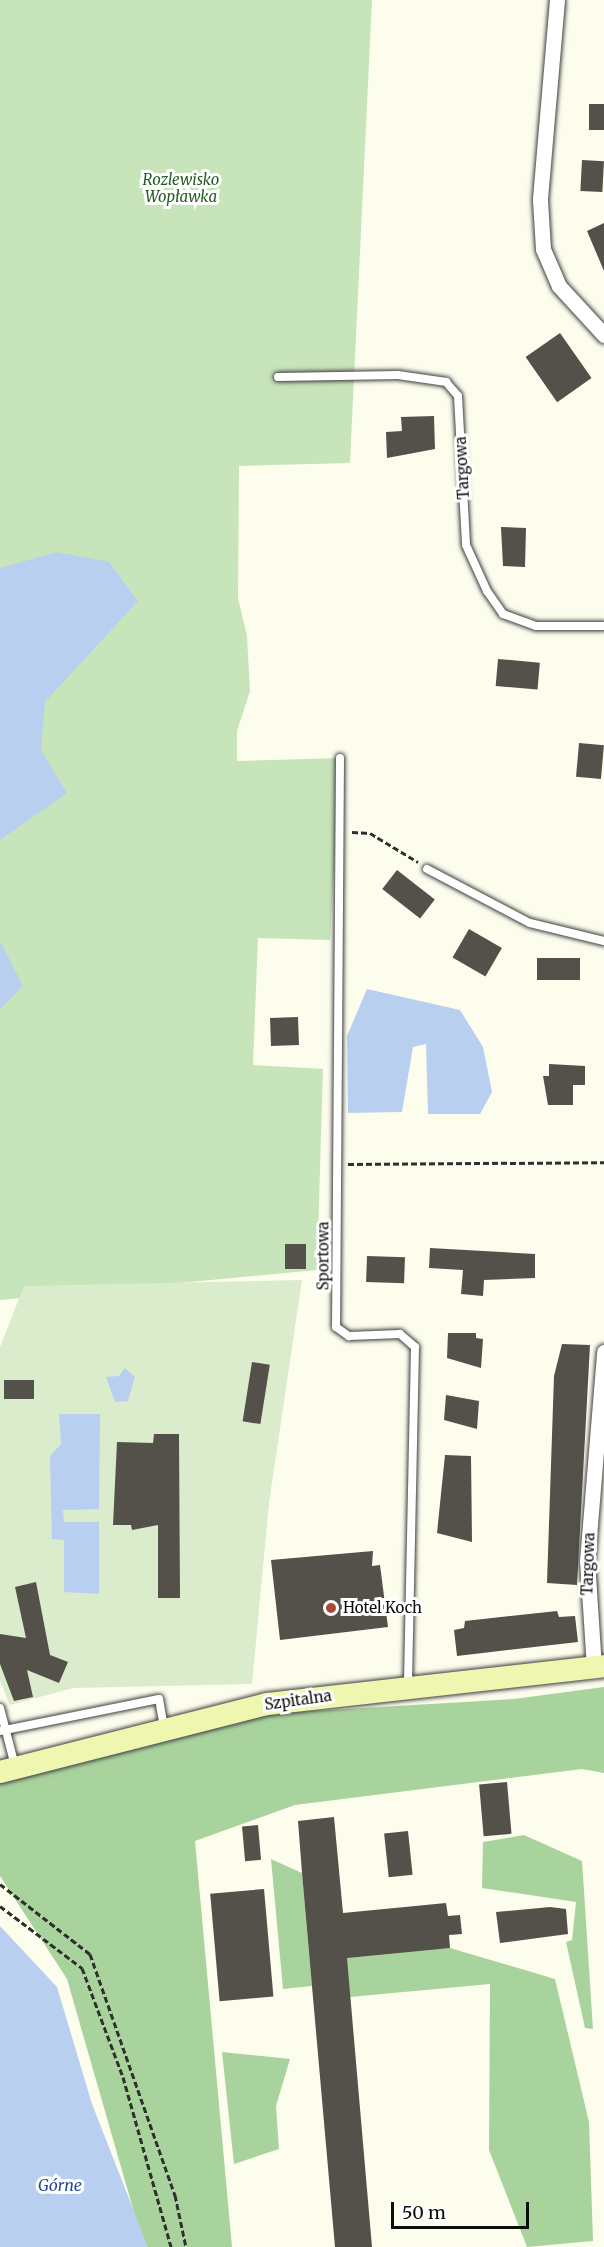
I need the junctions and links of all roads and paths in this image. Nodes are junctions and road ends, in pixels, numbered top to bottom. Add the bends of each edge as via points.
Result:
1 (557, 0) edge
2 (604, 335) edge
3 (278, 377) dead end
4 (604, 626) edge
5 (340, 758) dead end
6 (340, 832) junction
7 (427, 869) joint
8 (604, 941) edge
9 (604, 1162) edge
10 (338, 1164) junction
11 (604, 1352) edge
12 (599, 1667) edge
13 (408, 1689) junction
14 (0, 1708) edge
15 (164, 1727) junction
16 (3, 1731) edge
17 (8, 1770) edge
18 (0, 1884) edge
19 (0, 1906) edge
20 (171, 2247) edge
21 (186, 2247) edge

1 - 2 street via 540,200 543,249 559,286
3 - 4 lane, Targowa via 398,375 446,382 458,396 465,545 487,591 503,614 536,626
5 - 6 lane, Sportowa
6 - 7 path via 370,833 403,849
6 - 10 lane, Sportowa
7 - 8 lane via 530,923
9 - 10 path
10 - 13 lane, Sportowa via 336,1327 349,1336 400,1334 415,1347
11 - 12 street, Targowa via 586,1561
12 - 13 street, Szpitalna
13 - 15 street, Szpitalna via 314,1696
14 - 16 lane
15 - 16 lane via 159,1699
15 - 17 street, Szpitalna
16 - 17 lane
18 - 21 path via 90,1954 176,2195
19 - 20 path via 82,1968 123,2077

